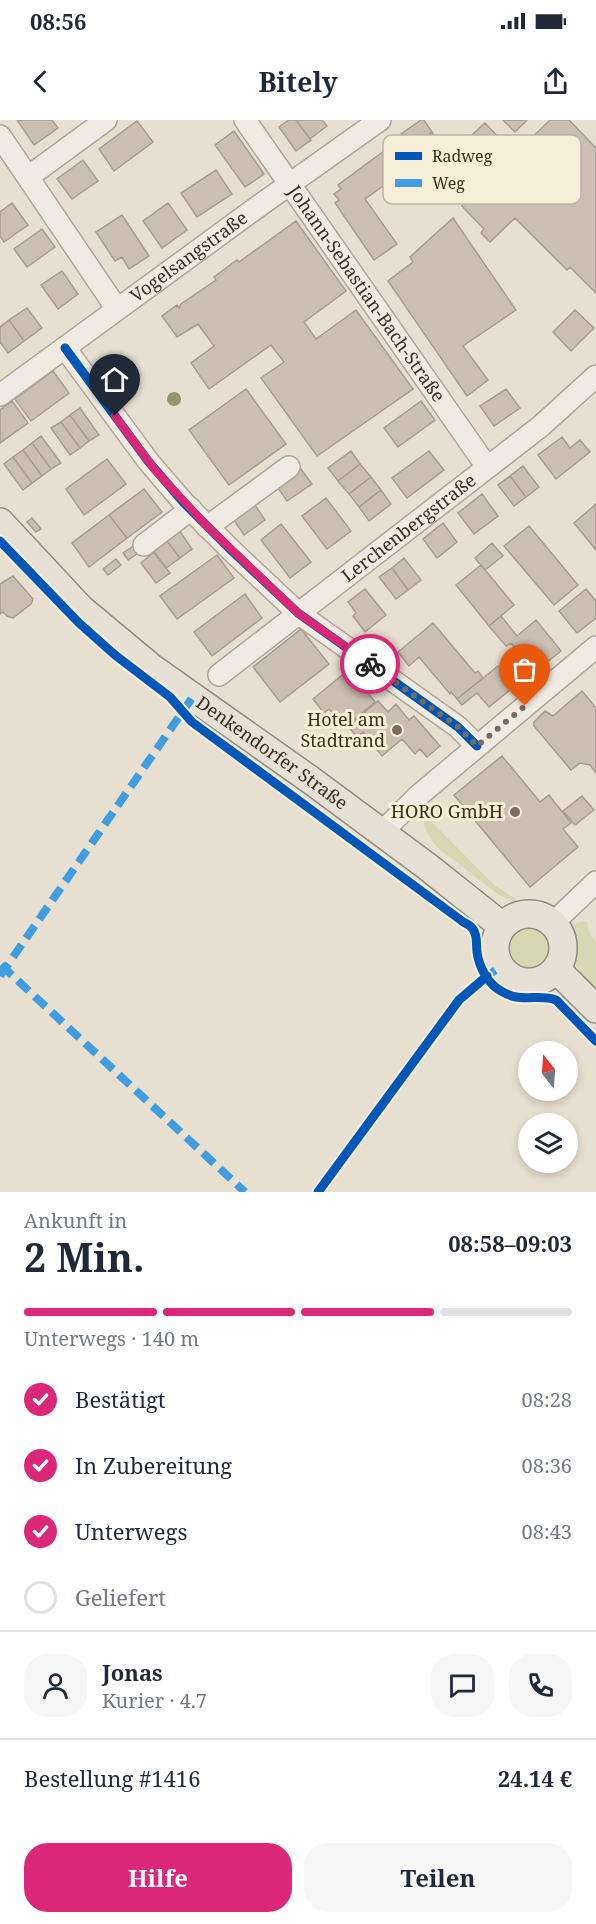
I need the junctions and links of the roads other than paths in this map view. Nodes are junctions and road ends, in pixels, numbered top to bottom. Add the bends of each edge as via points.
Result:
1 (106, 120) edge
2 (245, 120) edge
3 (380, 120) edge
4 (0, 136) edge
5 (28, 177) junction
6 (291, 184) junction
7 (117, 309) junction
8 (65, 348) junction
9 (596, 376) edge
10 (0, 395) edge
11 (289, 466) dead end
12 (487, 467) junction
13 (191, 509) junction
14 (0, 522) edge
15 (207, 526) junction
16 (144, 544) dead end
17 (298, 613) junction
18 (596, 647) edge
19 (219, 675) dead end
20 (477, 746) junction
21 (381, 832) junction
22 (596, 882) edge
23 (553, 924) junction
24 (502, 926) junction
25 (556, 969) junction
26 (596, 1009) edge

1 - 5 street
2 - 6 street, Johann-Sebastian-Bach-Straße
3 - 6 street, Vogelsangstraße
4 - 5 street
5 - 7 street
6 - 7 street, Vogelsangstraße
6 - 12 street, Johann-Sebastian-Bach-Straße
7 - 8 street, Vogelsangstraße
8 - 10 street, Vogelsangstraße
8 - 13 street via 144,456
9 - 12 street, Lerchenbergstraße
11 - 15 street
12 - 17 street, Lerchenbergstraße
13 - 15 street
13 - 16 street
14 - 21 main road, Denkendorfer Straße via 112,637
15 - 17 street
17 - 19 street, Lerchenbergstraße
17 - 20 street via 458,727
18 - 20 street
20 - 21 street
21 - 24 main road, Denkendorfer Straße
22 - 23 street
23 - 24 main road via 543,917 523,914
23 - 25 main road via 563,948
24 - 25 main road via 495,951 507,975 520,982 531,982
25 - 26 main road

